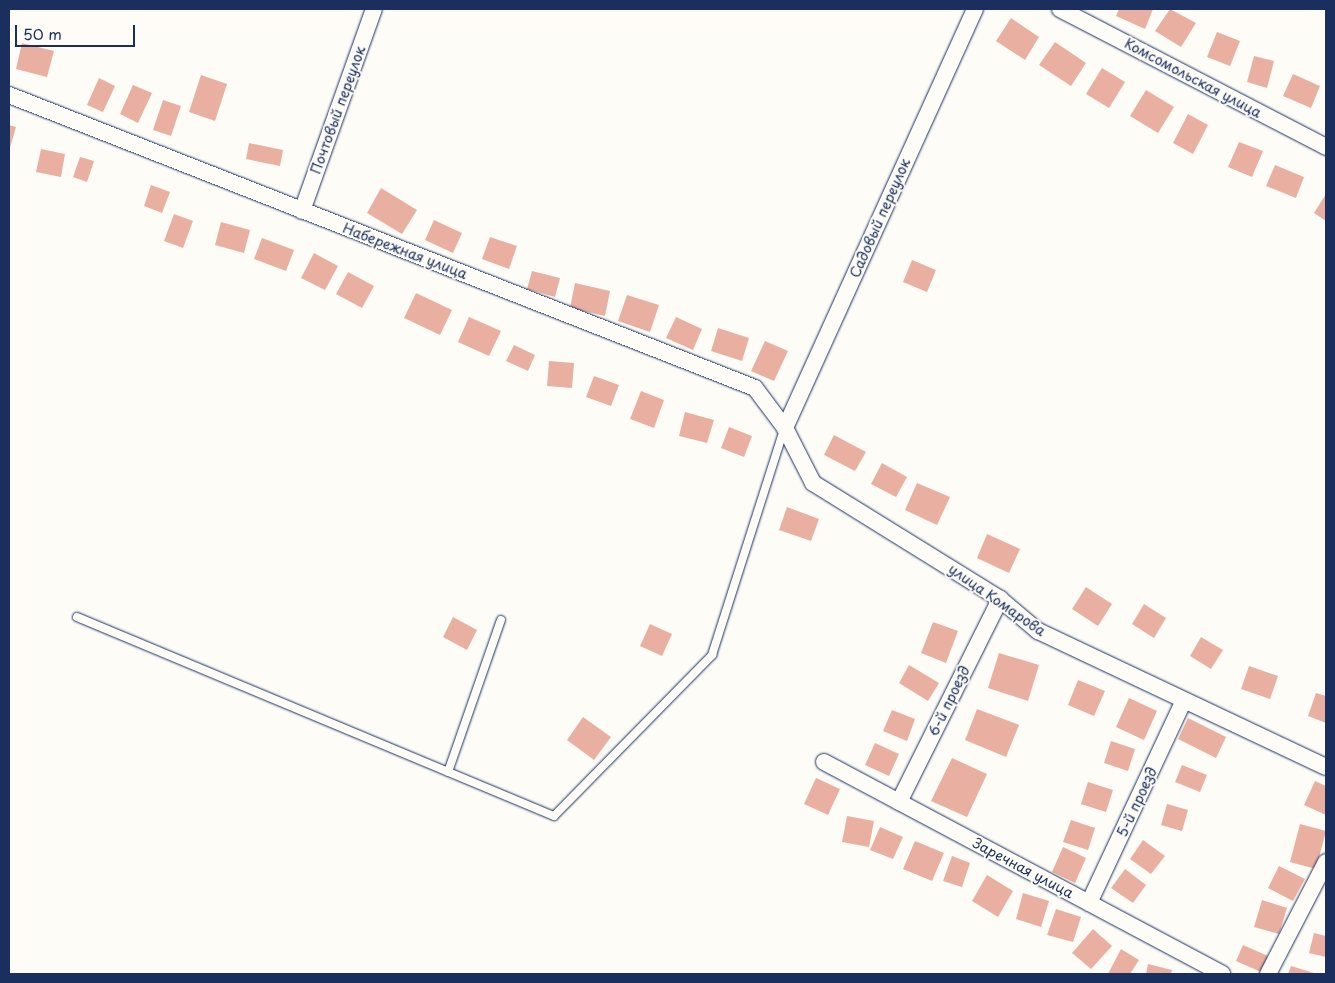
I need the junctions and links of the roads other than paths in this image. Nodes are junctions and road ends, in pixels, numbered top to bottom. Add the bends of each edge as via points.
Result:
1 (374, 9) edge
2 (975, 9) edge
3 (1060, 9) edge
4 (9, 95) edge
5 (1326, 147) edge
6 (302, 210) junction
7 (785, 428) junction
8 (1000, 599) junction
9 (77, 618) dead end
10 (501, 620) dead end
11 (1184, 700) junction
12 (824, 762) dead end
13 (1326, 767) edge
14 (448, 772) junction
15 (899, 802) junction
16 (1326, 862) edge
17 (1089, 903) junction
18 (1222, 974) edge
19 (1268, 974) edge

1 - 6 street, Почтовый переулок
2 - 7 street, Садовый переулок
3 - 5 street, Комсомольская улица
4 - 6 street, Набережная улица
6 - 7 street, Набережная улица via 755,388
7 - 8 street, улица Комарова via 812,484
7 - 14 lane via 712,654 664,704 554,816
8 - 11 street, улица Комарова via 1038,631
8 - 15 street, 6-й проезд
9 - 14 lane
10 - 14 lane
11 - 13 street, улица Комарова
11 - 17 street, 5-й проезд
12 - 15 street, Заречная улица
15 - 17 street, Заречная улица
16 - 19 street
17 - 18 street, Заречная улица

